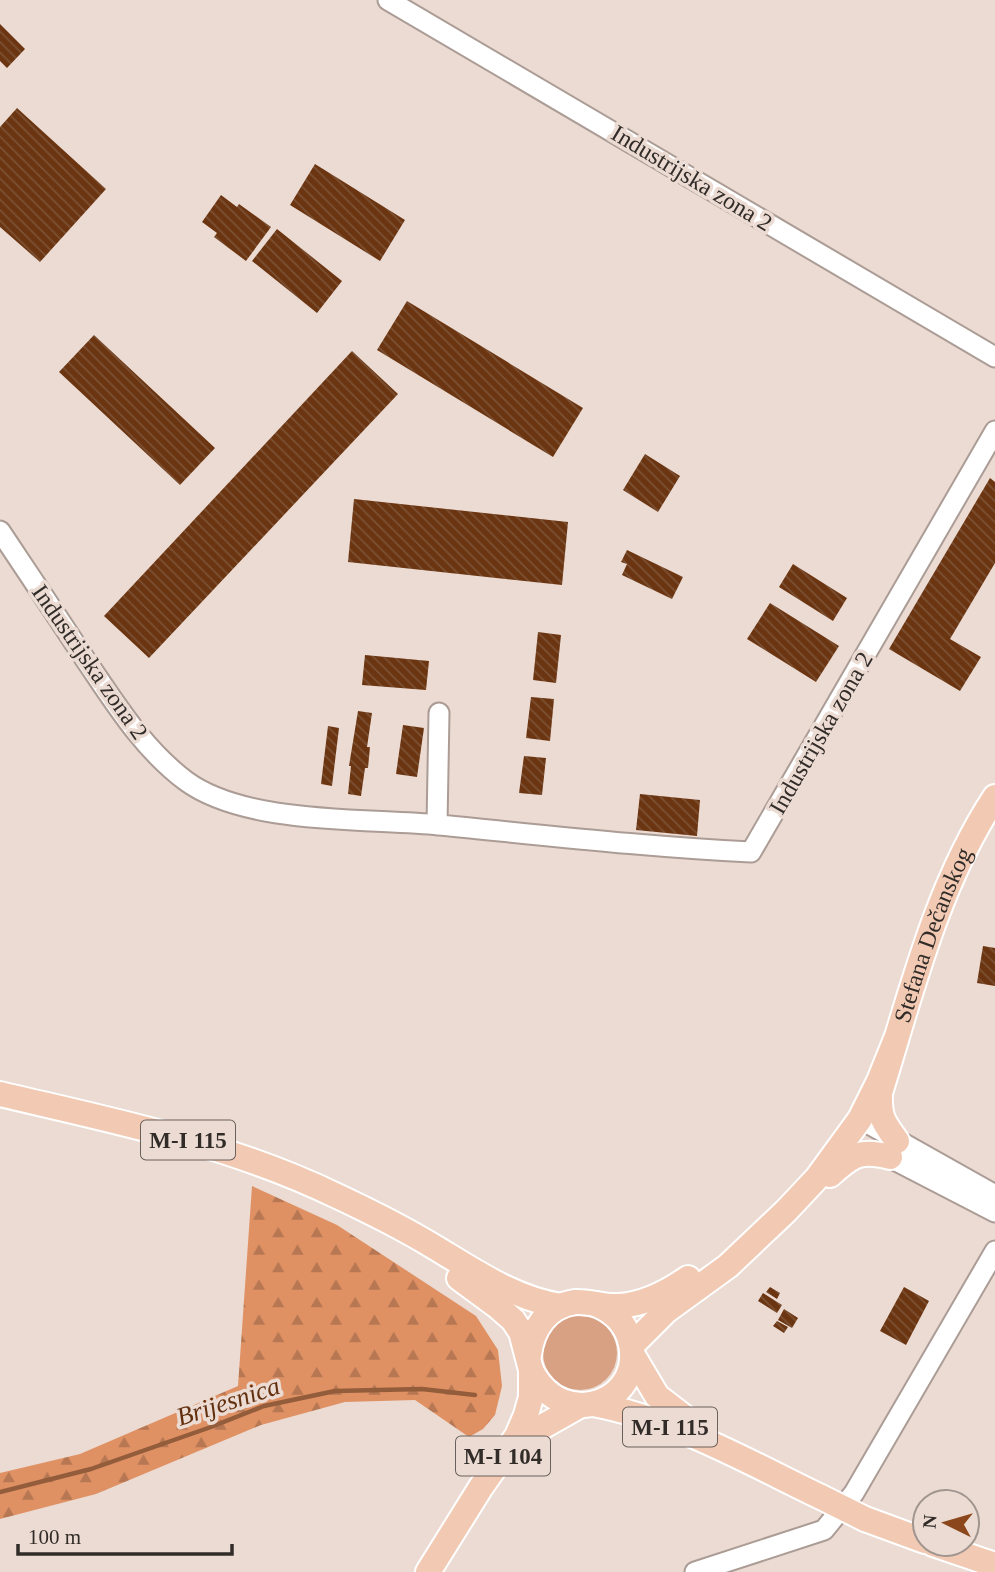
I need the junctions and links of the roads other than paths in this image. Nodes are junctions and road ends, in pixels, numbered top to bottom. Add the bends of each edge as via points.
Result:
1 (388, 0) edge
2 (995, 357) edge
3 (995, 430) edge
4 (0, 531) edge
5 (439, 713) dead end
6 (995, 797) edge
7 (437, 825) junction
8 (895, 1039) junction
9 (0, 1094) edge
10 (854, 1128) junction
11 (894, 1149) junction
12 (995, 1195) edge
13 (368, 1212) junction
14 (995, 1212) edge
15 (777, 1219) junction
16 (995, 1251) edge
17 (591, 1303) junction
18 (561, 1306) junction
19 (632, 1349) junction
20 (530, 1362) junction
21 (586, 1405) junction
22 (744, 1459) junction
23 (453, 1535) junction
24 (911, 1536) edge
25 (976, 1558) edge
26 (995, 1564) edge
27 (431, 1566) edge
28 (695, 1572) edge

1 - 2 street, Industrijska zona 2
3 - 7 street, Industrijska zona 2 via 751,852
4 - 7 street, Industrijska zona 2 via 127,721 156,756 188,783 260,810
5 - 7 street
6 - 8 main road, Stefana Dečanskog via 953,874
8 - 10 main road
8 - 11 main road via 879,1110
9 - 13 main road, M-I 115 via 224,1150
10 - 11 street
10 - 15 main road via 817,1178
11 - 12 street
11 - 14 street
11 - 15 main road via 849,1158
13 - 18 main road, M-I 115 via 499,1286
13 - 20 main road, M-I 115 via 513,1320
15 - 17 main road via 649,1300 618,1306
15 - 19 main road via 728,1266 666,1311
16 - 28 street via 854,1493 824,1530
17 - 18 main road, M-I 115
17 - 19 main road, M-I 115 via 618,1318
18 - 20 main road via 537,1325
19 - 21 main road, M-I 115 via 625,1380 606,1399
19 - 22 main road, M-I 115 via 657,1396
20 - 21 main road, M-I 115 via 538,1384 550,1395 564,1403
20 - 23 main road, M-I 104 via 531,1397 517,1436
21 - 22 main road, M-I 115 via 627,1411
21 - 23 main road, M-I 104 via 540,1428
22 - 24 main road, M-I 115, bridge via 865,1519
23 - 27 main road, M-I 104
25 - 26 main road

